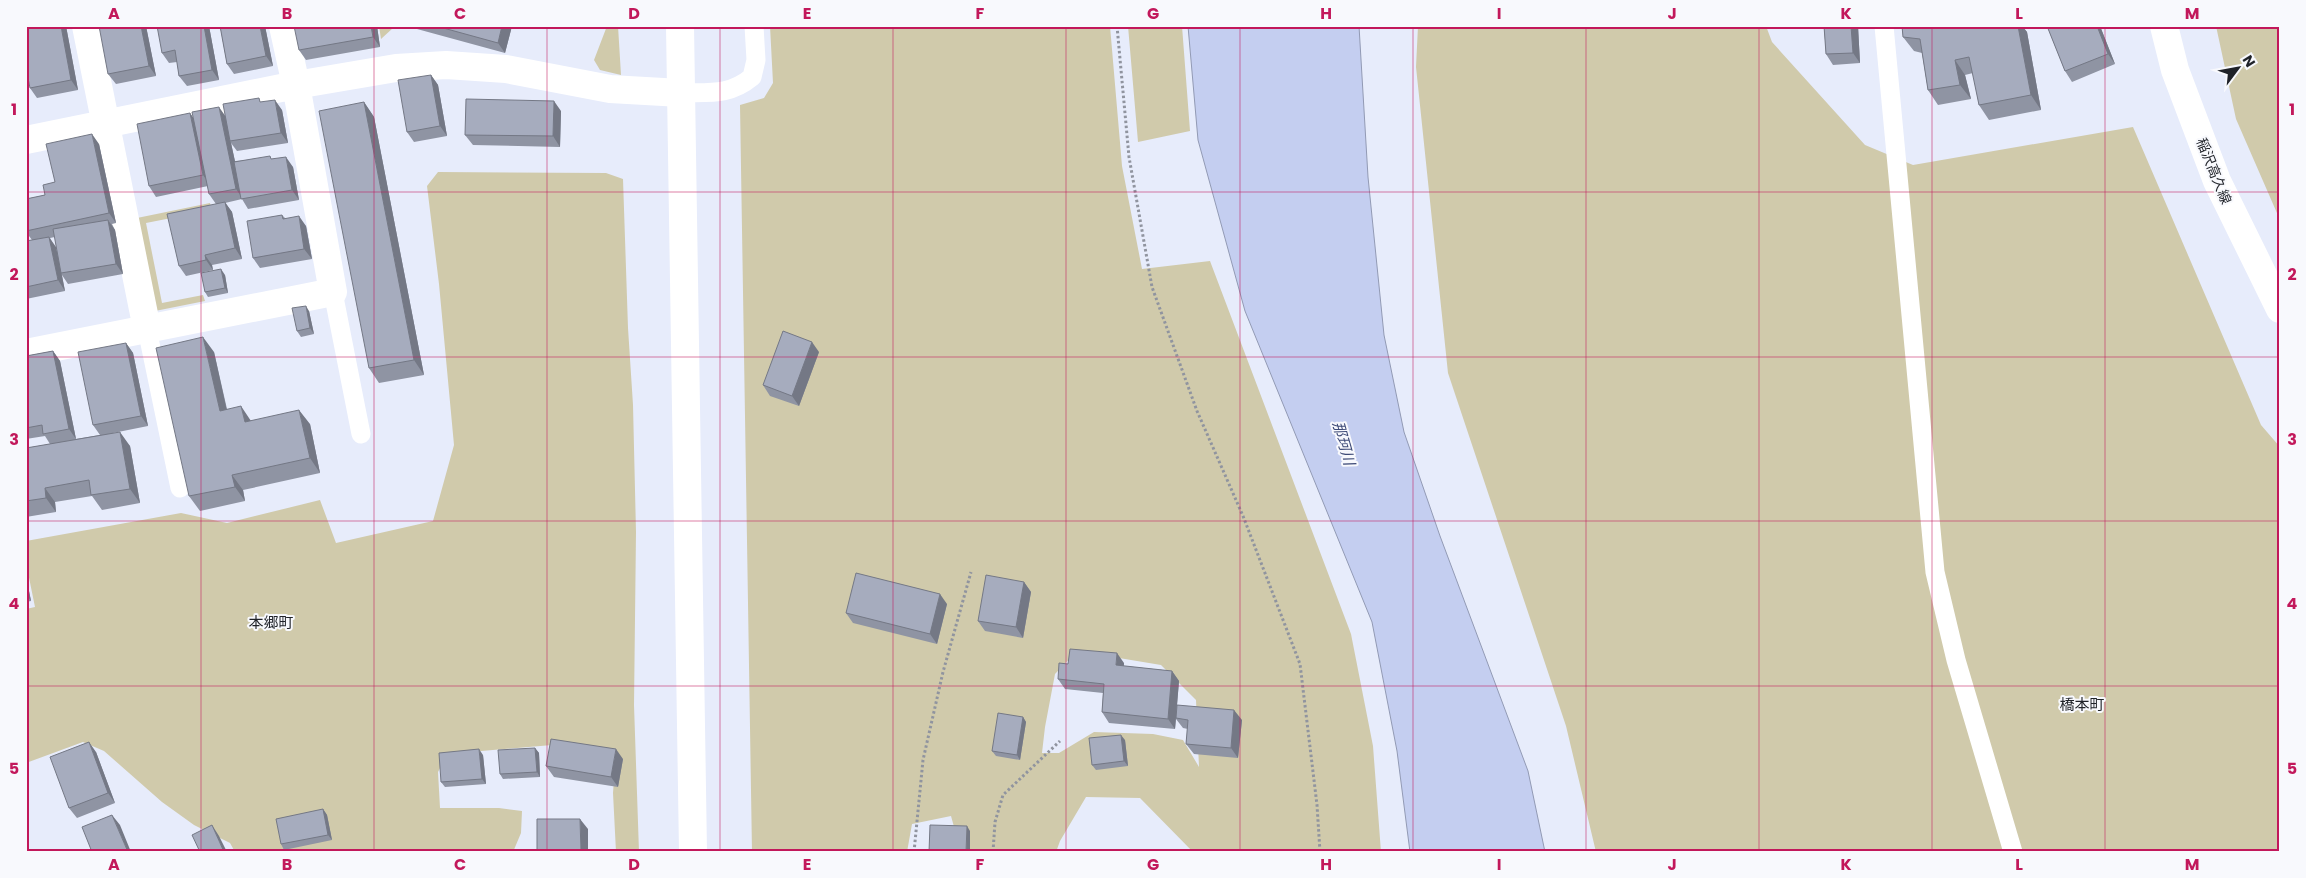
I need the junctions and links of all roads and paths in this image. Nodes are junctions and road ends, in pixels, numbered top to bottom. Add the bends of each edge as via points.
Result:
1 (86, 26) edge
2 (283, 26) edge
3 (680, 26) edge
4 (754, 26) edge
5 (1117, 26) edge
6 (1884, 26) edge
7 (2164, 26) edge
8 (296, 85) junction
9 (681, 93) junction
10 (108, 125) junction
11 (26, 140) edge
12 (333, 292) junction
13 (2280, 309) edge
14 (147, 328) junction
15 (26, 353) edge
16 (361, 434) dead end
17 (180, 488) edge
18 (971, 572) dead end
19 (1060, 741) dead end
20 (692, 852) edge
21 (914, 852) edge
22 (993, 852) edge
23 (1320, 852) edge
24 (2013, 852) edge

1 - 10 street
2 - 8 street
3 - 9 street
4 - 9 lane via 756,60 752,77 740,87 725,92
5 - 23 path via 1129,157 1152,287 1197,411 1243,516 1300,664
6 - 24 lane via 1936,572 1956,660
7 - 13 street, 稲沢高久線 via 2175,70 2217,181
8 - 9 street via 396,68 446,65 506,69 610,89
8 - 10 street
8 - 12 street
9 - 20 street
10 - 11 street
10 - 14 street
12 - 14 street
12 - 16 lane
14 - 15 street
14 - 17 lane
18 - 21 path via 943,672 924,760
19 - 22 path via 1003,795 995,822

